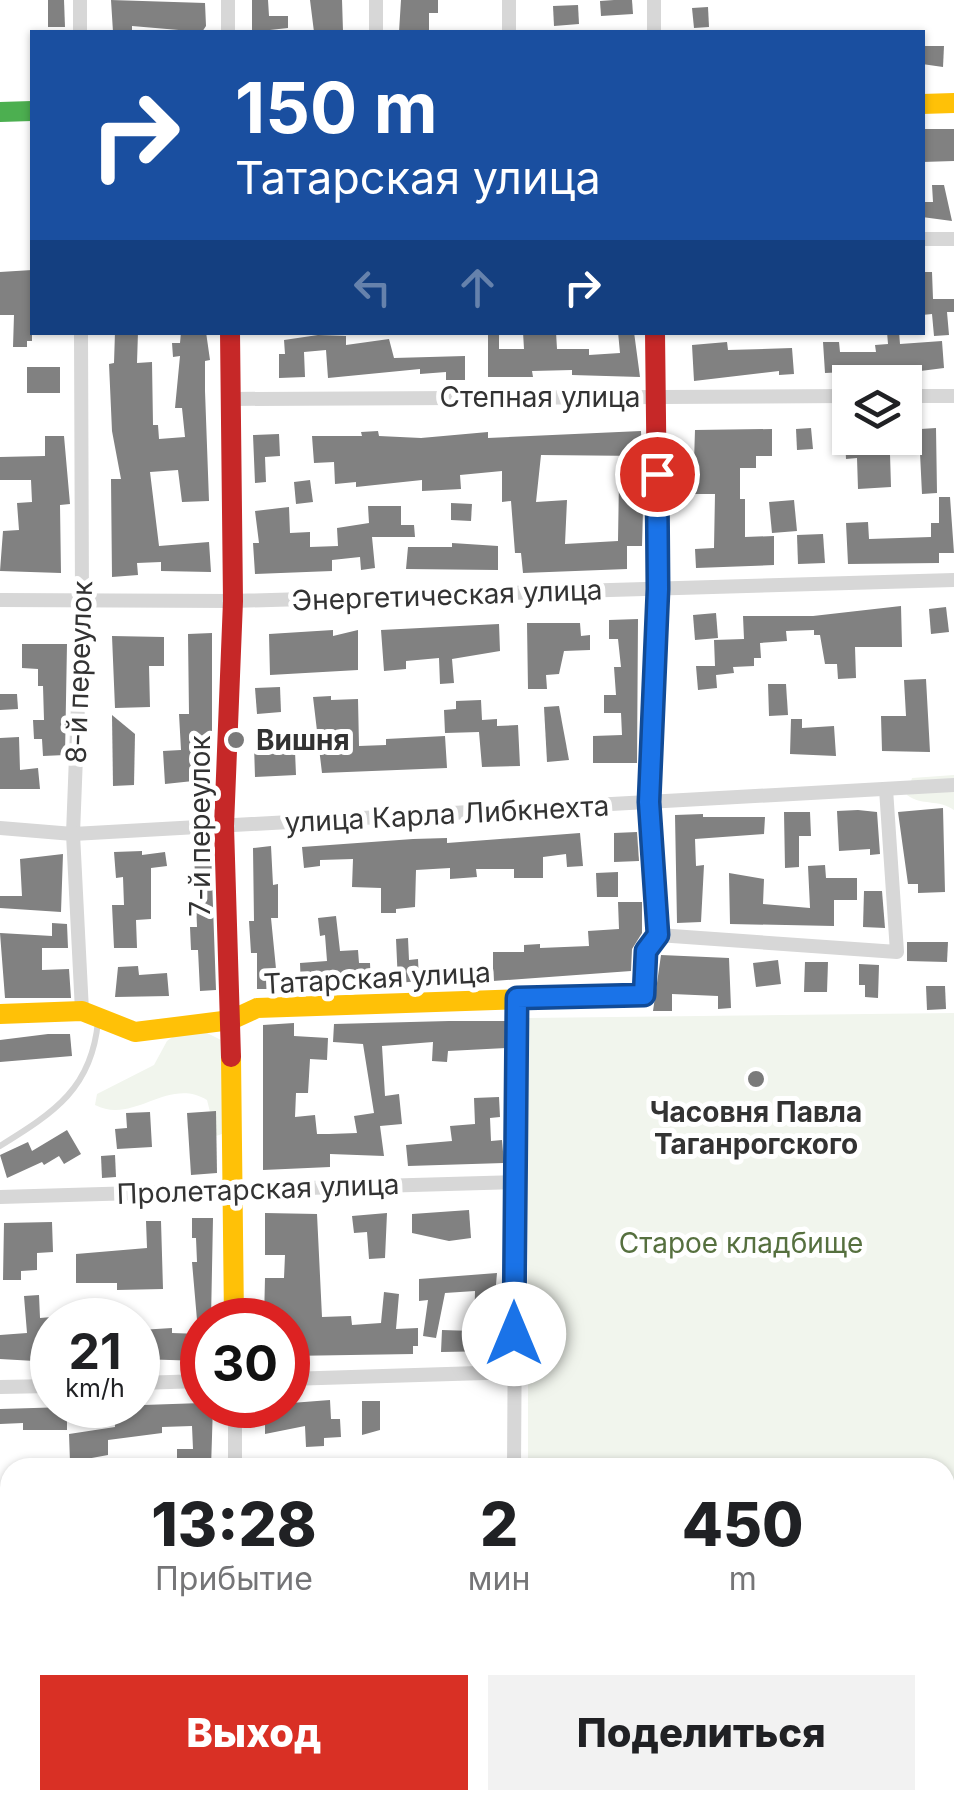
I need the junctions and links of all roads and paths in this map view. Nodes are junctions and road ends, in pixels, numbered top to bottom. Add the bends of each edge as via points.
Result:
1 (80, 0) edge
2 (228, 0) edge
3 (376, 0) edge
4 (508, 0) edge
5 (654, 0) edge
6 (80, 30) edge
7 (228, 30) edge
8 (376, 30) edge
9 (509, 30) edge
10 (654, 30) edge
11 (925, 104) edge
12 (954, 104) edge
13 (30, 111) edge
14 (0, 112) edge
15 (925, 239) edge
16 (954, 239) edge
17 (81, 335) edge
18 (230, 335) edge
19 (655, 335) edge
20 (832, 396) edge
21 (922, 396) edge
22 (954, 396) edge
23 (656, 397) junction
24 (230, 399) junction
25 (954, 580) edge
26 (658, 589) junction
27 (0, 600) edge
28 (82, 600) junction
29 (232, 601) junction
30 (954, 786) edge
31 (886, 789) junction
32 (649, 802) junction
33 (224, 826) junction
34 (0, 828) edge
35 (73, 834) junction
36 (658, 935) junction
37 (517, 998) junction
38 (0, 1014) edge
39 (90, 1014) junction
40 (232, 1020) junction
41 (0, 1146) edge
42 (516, 1182) junction
43 (234, 1190) junction
44 (0, 1197) edge
45 (234, 1298) edge
46 (514, 1372) junction
47 (310, 1378) edge
48 (30, 1386) edge
49 (0, 1387) edge
50 (235, 1428) edge
51 (235, 1458) edge
52 (514, 1458) edge

1 - 6 street
2 - 7 street
3 - 8 street
4 - 9 street
5 - 10 street
11 - 12 street
13 - 14 street
15 - 16 street
17 - 28 street, 8-й переулок
18 - 24 street, 7-й переулок
19 - 23 street
20 - 23 street, Степная улица
21 - 22 street
23 - 24 street, Степная улица
23 - 26 street
24 - 29 street, 7-й переулок
25 - 26 street, Энергетическая улица
26 - 29 street, Энергетическая улица
26 - 32 street
27 - 28 street, Энергетическая улица
28 - 29 street, Энергетическая улица
28 - 35 street, 8-й переулок
29 - 33 street, 7-й переулок
30 - 31 street, улица Карла Либкнехта
31 - 32 street, улица Карла Либкнехта
31 - 36 street via 898,952
32 - 33 street, улица Карла Либкнехта
32 - 36 street
33 - 35 street, улица Карла Либкнехта
33 - 40 street, 7-й переулок
34 - 35 street, улица Карла Либкнехта
35 - 39 street, 8-й переулок
36 - 37 street, Татарская улица via 646,951 644,995
37 - 40 street, Татарская улица via 257,1008
37 - 42 street
38 - 39 street, Татарская улица
39 - 40 street, Татарская улица via 136,1032
39 - 41 lane via 95,1056 84,1078 37,1123
40 - 43 street, 7-й переулок
42 - 43 street, Пролетарская улица
42 - 46 street
43 - 44 street, Пролетарская улица
43 - 45 street, 7-й переулок
46 - 47 street
46 - 52 street
48 - 49 street
50 - 51 street

